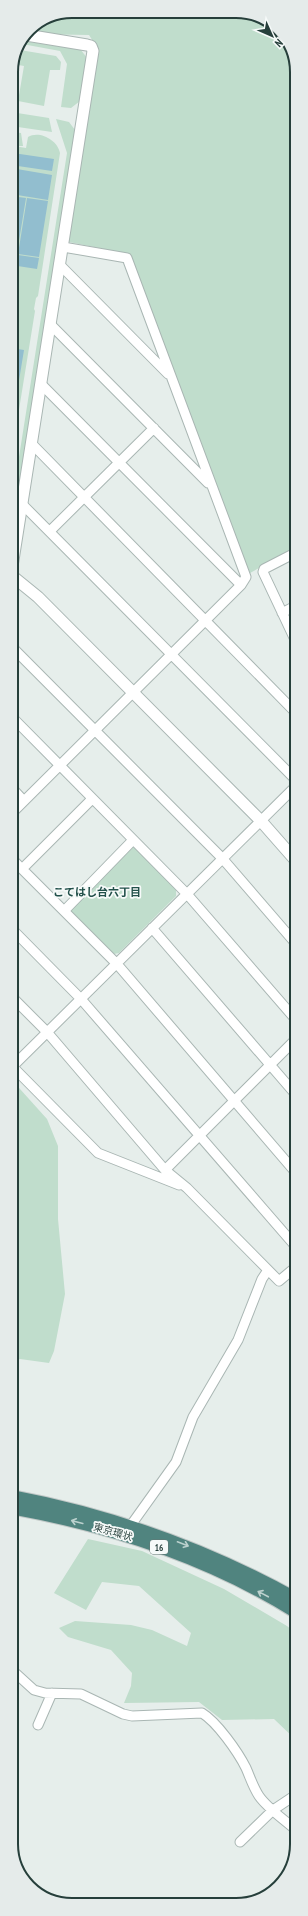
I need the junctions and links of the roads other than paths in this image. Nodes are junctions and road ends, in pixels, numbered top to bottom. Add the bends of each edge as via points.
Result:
1 (32, 36) edge
2 (62, 247) junction
3 (59, 264) junction
4 (50, 324) junction
5 (171, 376) junction
6 (42, 384) junction
7 (154, 428) junction
8 (32, 444) junction
9 (119, 462) junction
10 (211, 487) junction
11 (84, 498) junction
12 (22, 504) junction
13 (18, 529) edge
14 (50, 531) junction
15 (290, 556) edge
16 (18, 580) edge
17 (241, 585) junction
18 (290, 609) edge
19 (282, 613) junction
20 (205, 621) junction
21 (290, 630) edge
22 (18, 653) edge
23 (171, 655) junction
24 (133, 693) junction
25 (290, 707) edge
26 (18, 723) edge
27 (95, 731) junction
28 (59, 766) junction
29 (290, 774) edge
30 (290, 792) edge
31 (18, 795) edge
32 (92, 799) junction
33 (24, 801) junction
34 (18, 807) edge
35 (260, 820) junction
36 (133, 840) junction
37 (290, 854) edge
38 (222, 858) junction
39 (18, 865) edge
40 (22, 869) junction
41 (187, 894) junction
42 (64, 911) junction
43 (152, 928) junction
44 (18, 935) edge
45 (290, 937) edge
46 (117, 964) junction
47 (81, 999) junction
48 (18, 1003) edge
49 (290, 1013) edge
50 (47, 1032) junction
51 (290, 1045) edge
52 (18, 1060) edge
53 (270, 1065) junction
54 (18, 1072) edge
55 (290, 1088) edge
56 (234, 1100) junction
57 (200, 1135) junction
58 (290, 1166) edge
59 (165, 1170) junction
60 (187, 1188) junction
61 (290, 1240) edge
62 (268, 1270) junction
63 (290, 1272) edge
64 (18, 1497) edge
65 (18, 1509) edge
66 (131, 1526) junction
67 (290, 1595) edge
68 (290, 1610) edge
69 (18, 1675) edge
70 (52, 1693) junction
71 (38, 1725) dead end
72 (290, 1799) edge
73 (273, 1810) junction
74 (290, 1825) edge
75 (240, 1842) dead end

1 - 2 street via 86,44 91,46 93,52
2 - 3 street
2 - 5 street via 127,258
3 - 4 street
3 - 5 street
4 - 6 street
4 - 7 street
5 - 10 street
6 - 8 street
6 - 9 street
7 - 9 street
7 - 10 street
8 - 11 street
8 - 12 street
9 - 11 street
9 - 17 street
10 - 17 street via 246,577
11 - 14 street
11 - 20 street
12 - 13 street
12 - 14 street
14 - 23 street
15 - 19 street via 264,569 263,572
16 - 24 street
17 - 20 street
18 - 19 street
19 - 21 street
20 - 23 street
20 - 25 street
22 - 27 street
23 - 24 street
23 - 29 street
24 - 27 street
24 - 35 street
26 - 28 street
27 - 28 street
27 - 38 street
28 - 32 street
28 - 33 street
30 - 35 street
31 - 33 street
32 - 36 street
32 - 40 street
33 - 34 street
35 - 37 street
35 - 38 street
36 - 41 street
36 - 42 street
38 - 41 street
38 - 45 street
39 - 40 street
40 - 42 street
41 - 43 street
41 - 49 street
42 - 46 street
43 - 46 street
43 - 53 street
44 - 47 street
46 - 47 street
46 - 56 street
47 - 50 street
47 - 57 street
48 - 50 street
50 - 52 street
50 - 59 street
51 - 53 street
53 - 55 street
53 - 56 street
54 - 60 street via 98,1153
56 - 57 street
56 - 58 street
57 - 59 street
57 - 61 street
59 - 60 street
60 - 62 street
62 - 63 street via 279,1282
62 - 66 street via 238,1340 193,1417 176,1462
64 - 66 highway, 東京環状 / 16 via 60,1505
68 -> 65 highway, 東京環状 / 16 via 189,1559 140,1540 56,1516
66 -> 67 highway, 東京環状 / 16 via 221,1560
69 - 70 street via 34,1690
70 - 71 street
70 - 73 street via 81,1694 132,1716 202,1713 210,1718 238,1755 258,1795
72 - 73 street
73 - 74 street
73 - 75 street

